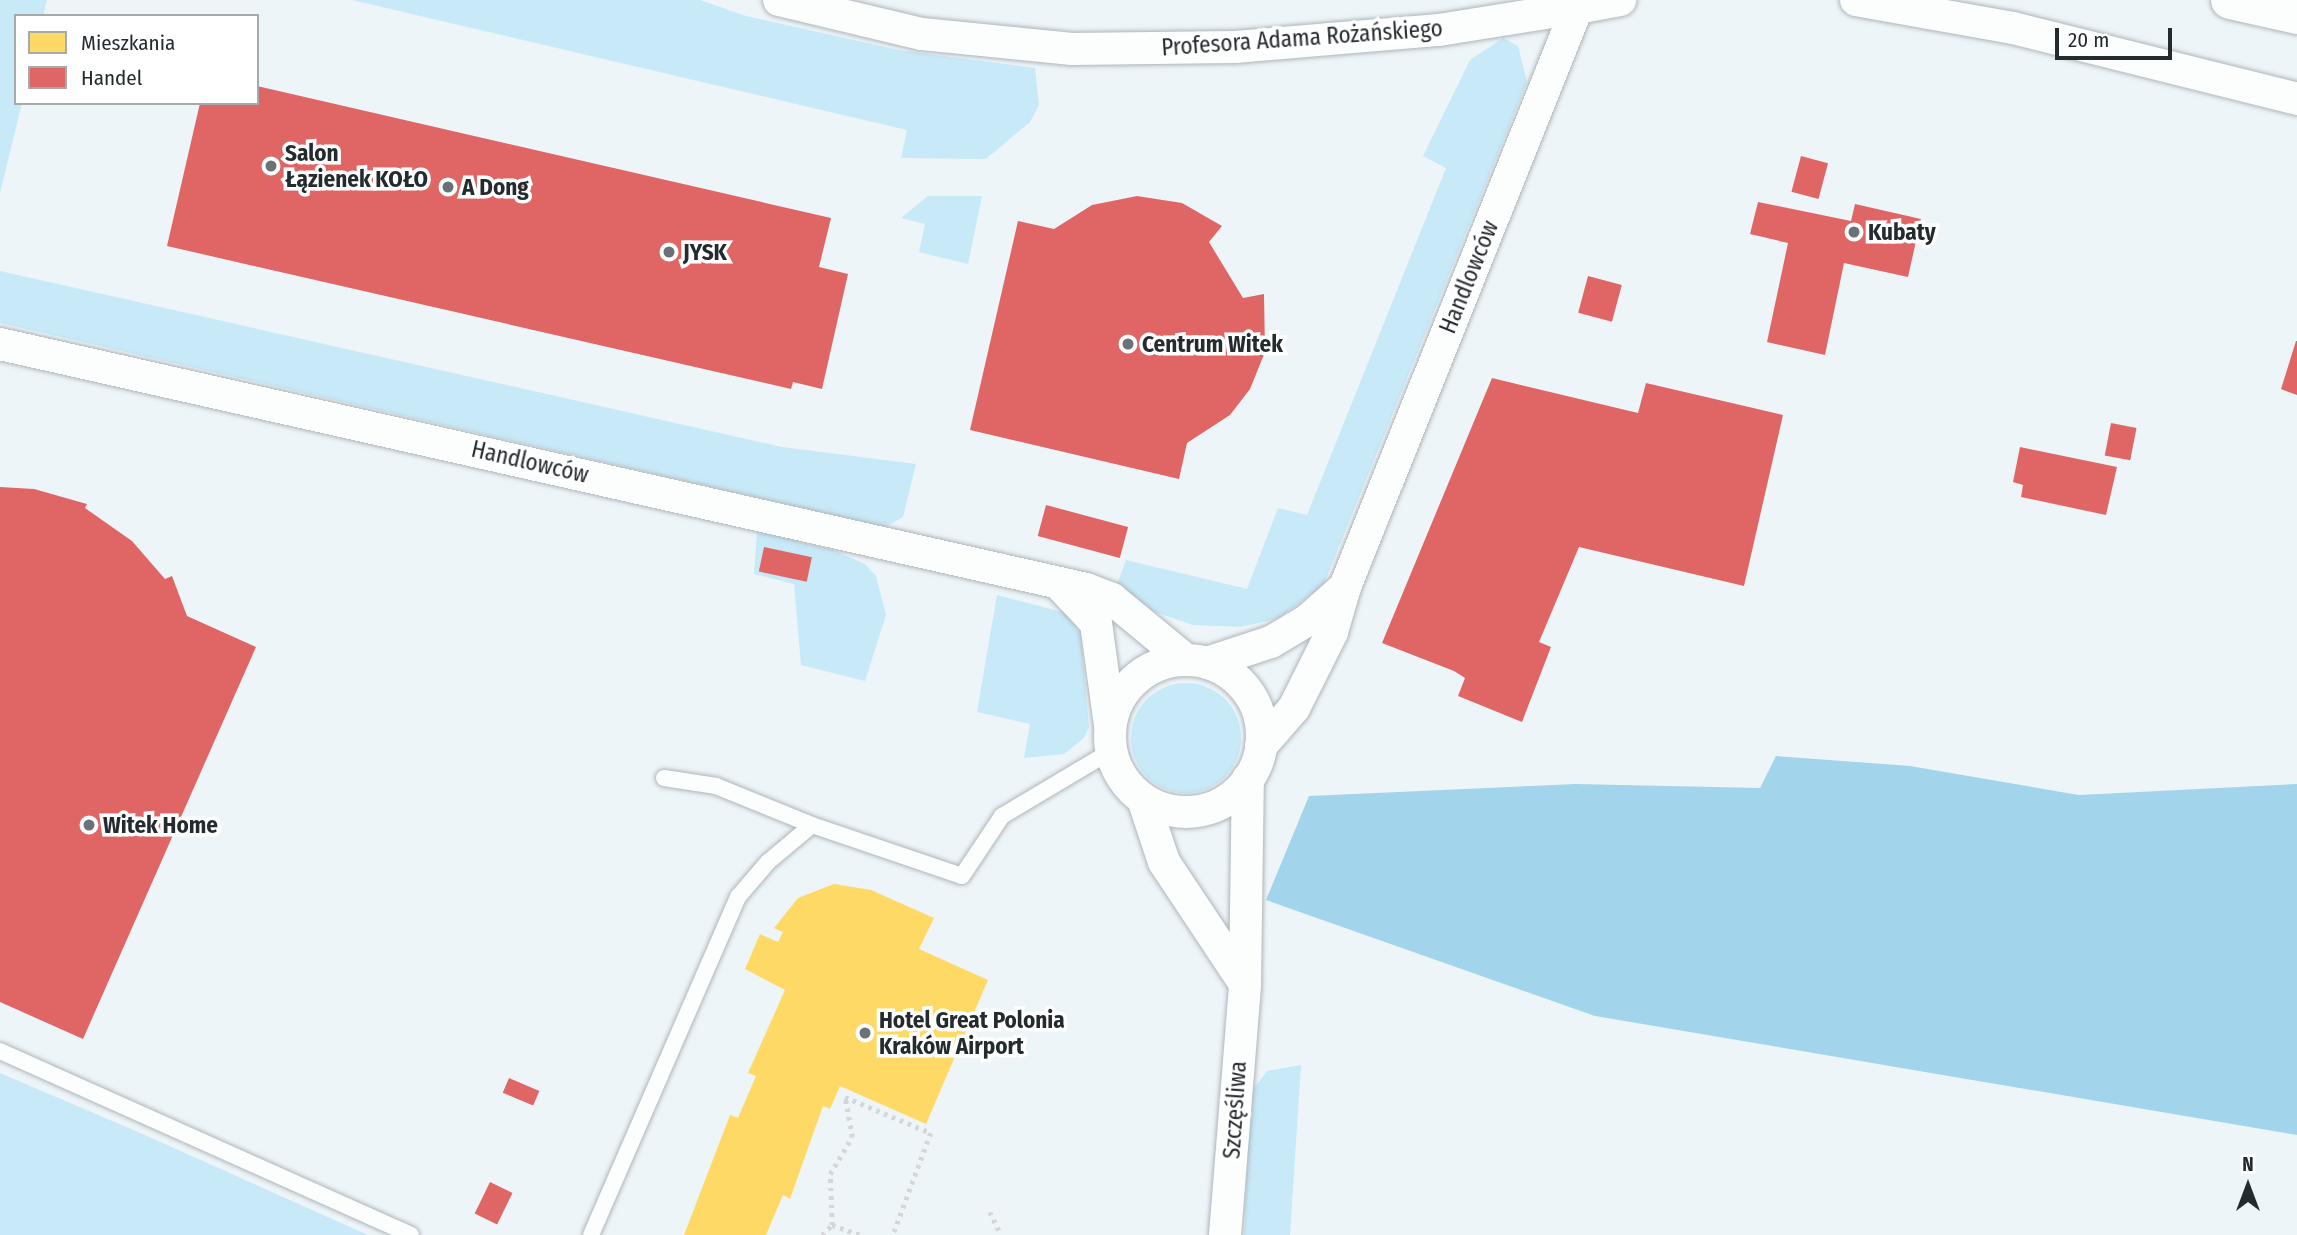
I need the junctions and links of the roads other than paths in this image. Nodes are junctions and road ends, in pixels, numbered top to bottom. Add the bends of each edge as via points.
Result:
1 (779, 0) edge
2 (1620, 0) edge
3 (1856, 0) edge
4 (2230, 0) edge
5 (1577, 8) junction
6 (2297, 15) edge
7 (2297, 99) edge
8 (0, 344) edge
9 (1060, 585) junction
10 (1345, 587) junction
11 (1196, 661) junction
12 (1111, 738) junction
13 (1261, 746) junction
14 (664, 778) dead end
15 (1248, 779) junction
16 (1143, 800) junction
17 (812, 825) junction
18 (1245, 984) junction
19 (0, 1051) edge
20 (411, 1235) edge
21 (591, 1235) edge
22 (1225, 1235) edge

1 - 5 street, Profesora Adama Rożańskiego via 922,34 1072,49 1249,46 1439,30
2 - 5 street
3 - 7 street via 2013,28
4 - 6 main road
5 - 10 street, Handlowców
8 - 9 street, Handlowców
9 - 11 street, Handlowców via 1112,599
9 - 12 street via 1096,623
10 - 11 street, Handlowców via 1308,620 1271,642
10 - 13 street, Handlowców via 1332,632 1294,708
11 - 12 street via 1164,663 1128,686
11 - 13 street via 1230,674 1247,691 1258,712
12 - 16 street via 1128,786
12 - 17 lane via 1002,816 962,876
13 - 15 street
14 - 17 lane via 716,786
15 - 16 street via 1232,796 1188,812
15 - 18 street, Szczęśliwa
16 - 18 street via 1164,862
17 - 21 lane via 768,862 737,897
18 - 22 street, Szczęśliwa
19 - 20 lane

